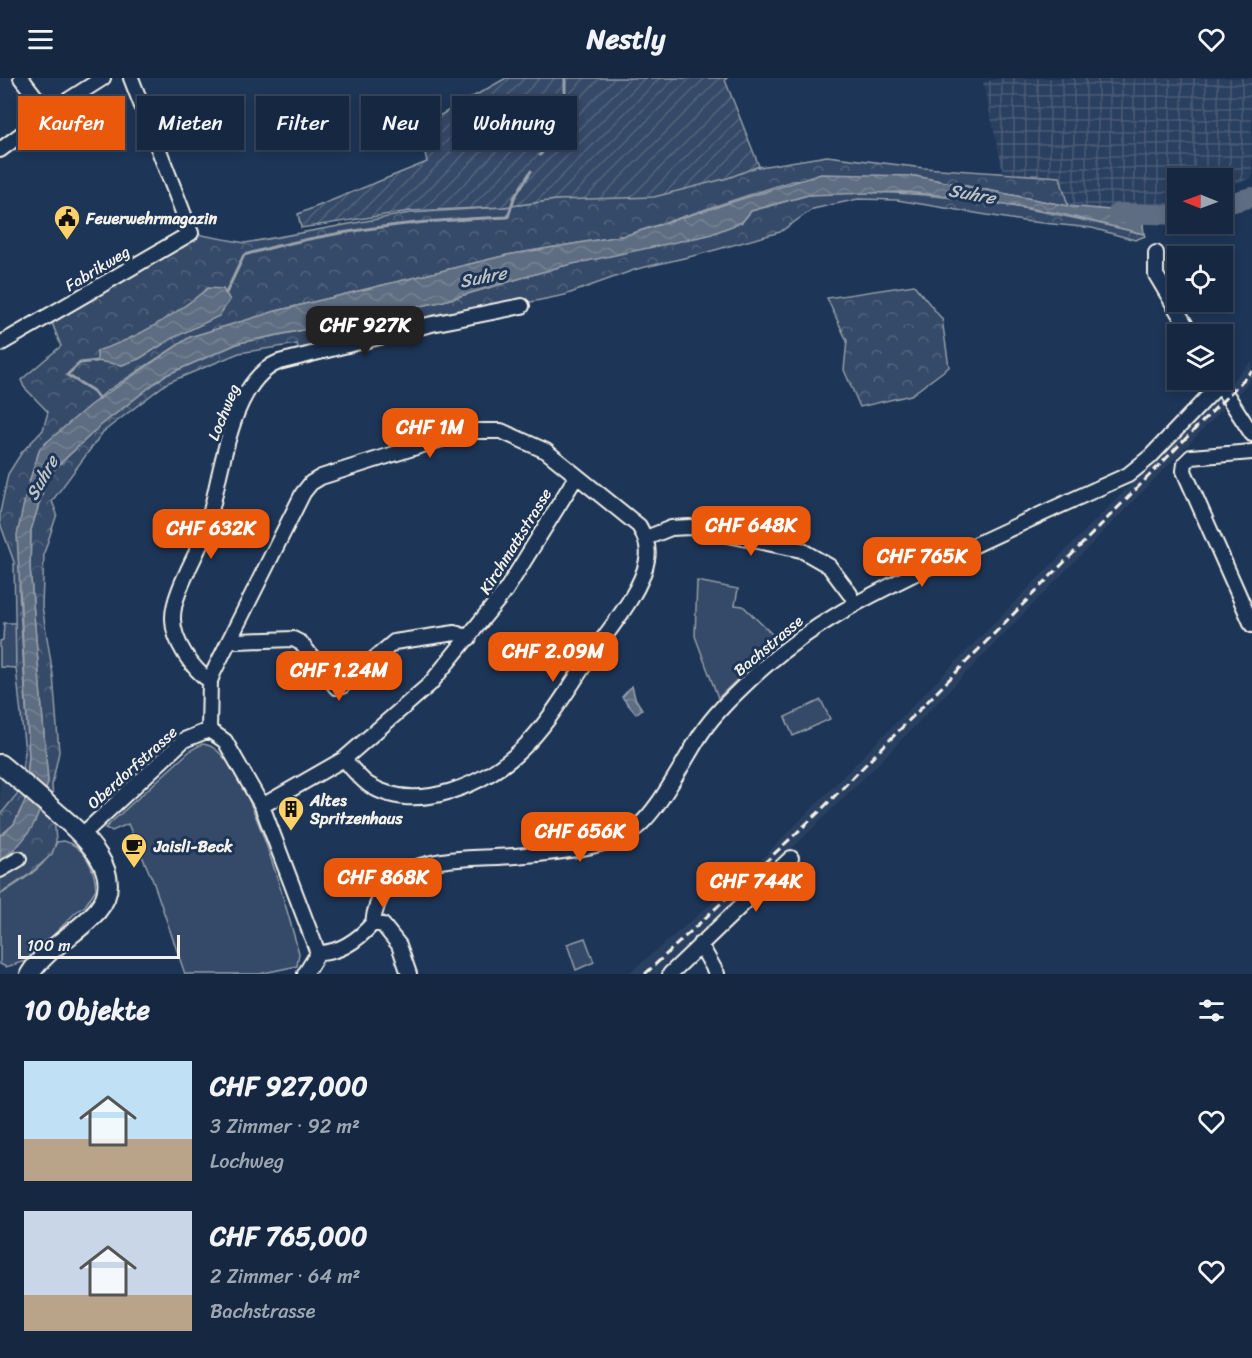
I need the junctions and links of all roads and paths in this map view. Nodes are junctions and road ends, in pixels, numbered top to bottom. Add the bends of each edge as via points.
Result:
1 (21, 78) edge
2 (104, 78) edge
3 (131, 78) edge
4 (34, 96) edge
5 (76, 96) edge
6 (18, 136) edge
7 (0, 150) edge
8 (1156, 253) dead end
9 (522, 306) dead end
10 (1185, 324) edge
11 (0, 344) edge
12 (1211, 390) edge
13 (1223, 390) edge
14 (1252, 434) edge
15 (1252, 452) edge
16 (576, 477) junction
17 (646, 537) junction
18 (850, 594) dead end
19 (1252, 625) edge
20 (231, 638) junction
21 (469, 638) junction
22 (210, 681) junction
23 (209, 730) junction
24 (344, 759) junction
25 (0, 764) edge
26 (262, 806) junction
27 (82, 835) junction
28 (791, 858) dead end
29 (19, 860) dead end
30 (0, 870) edge
31 (373, 923) junction
32 (700, 944) junction
33 (318, 953) junction
34 (30, 974) edge
35 (305, 974) edge
36 (409, 974) edge
37 (670, 974) edge
38 (717, 974) edge

1 - 4 street
2 - 5 street
3 - 11 street, Fabrikweg via 191,233
6 - 7 street
8 - 10 street via 1156,275
9 - 22 street, Lochweg via 279,362 260,374 228,438 204,535 172,615 178,642
12 - 31 street, Bachstrasse via 1150,457 1128,475 854,602 780,652 710,722 663,794 633,830 580,847 429,862 395,879 380,894
13 - 14 street
15 - 19 street via 1191,457 1184,471
16 - 17 street via 616,505
16 - 20 street via 546,451 501,431 467,431 321,477 303,493
16 - 21 street, Kirchmattstrasse via 521,569
17 - 18 street via 671,528 690,527 801,550 829,566
17 - 24 street via 647,561 621,612 524,747 500,769 448,792 400,796 370,786
20 - 21 street via 293,639 301,643 336,687 394,642 455,633
20 - 22 street
21 - 24 street, Kirchmattstrasse via 430,684
22 - 23 street
23 - 26 street via 225,741
23 - 27 street, Oberdorfstrasse via 184,740
24 - 26 street, Kirchmattstrasse
25 - 27 main road
26 - 33 street
27 - 34 main road via 104,866 106,893 96,911
28 - 32 street
29 - 30 street
31 - 33 street via 355,940 328,953
31 - 36 street via 391,932
32 - 37 street
32 - 38 street
33 - 35 street

